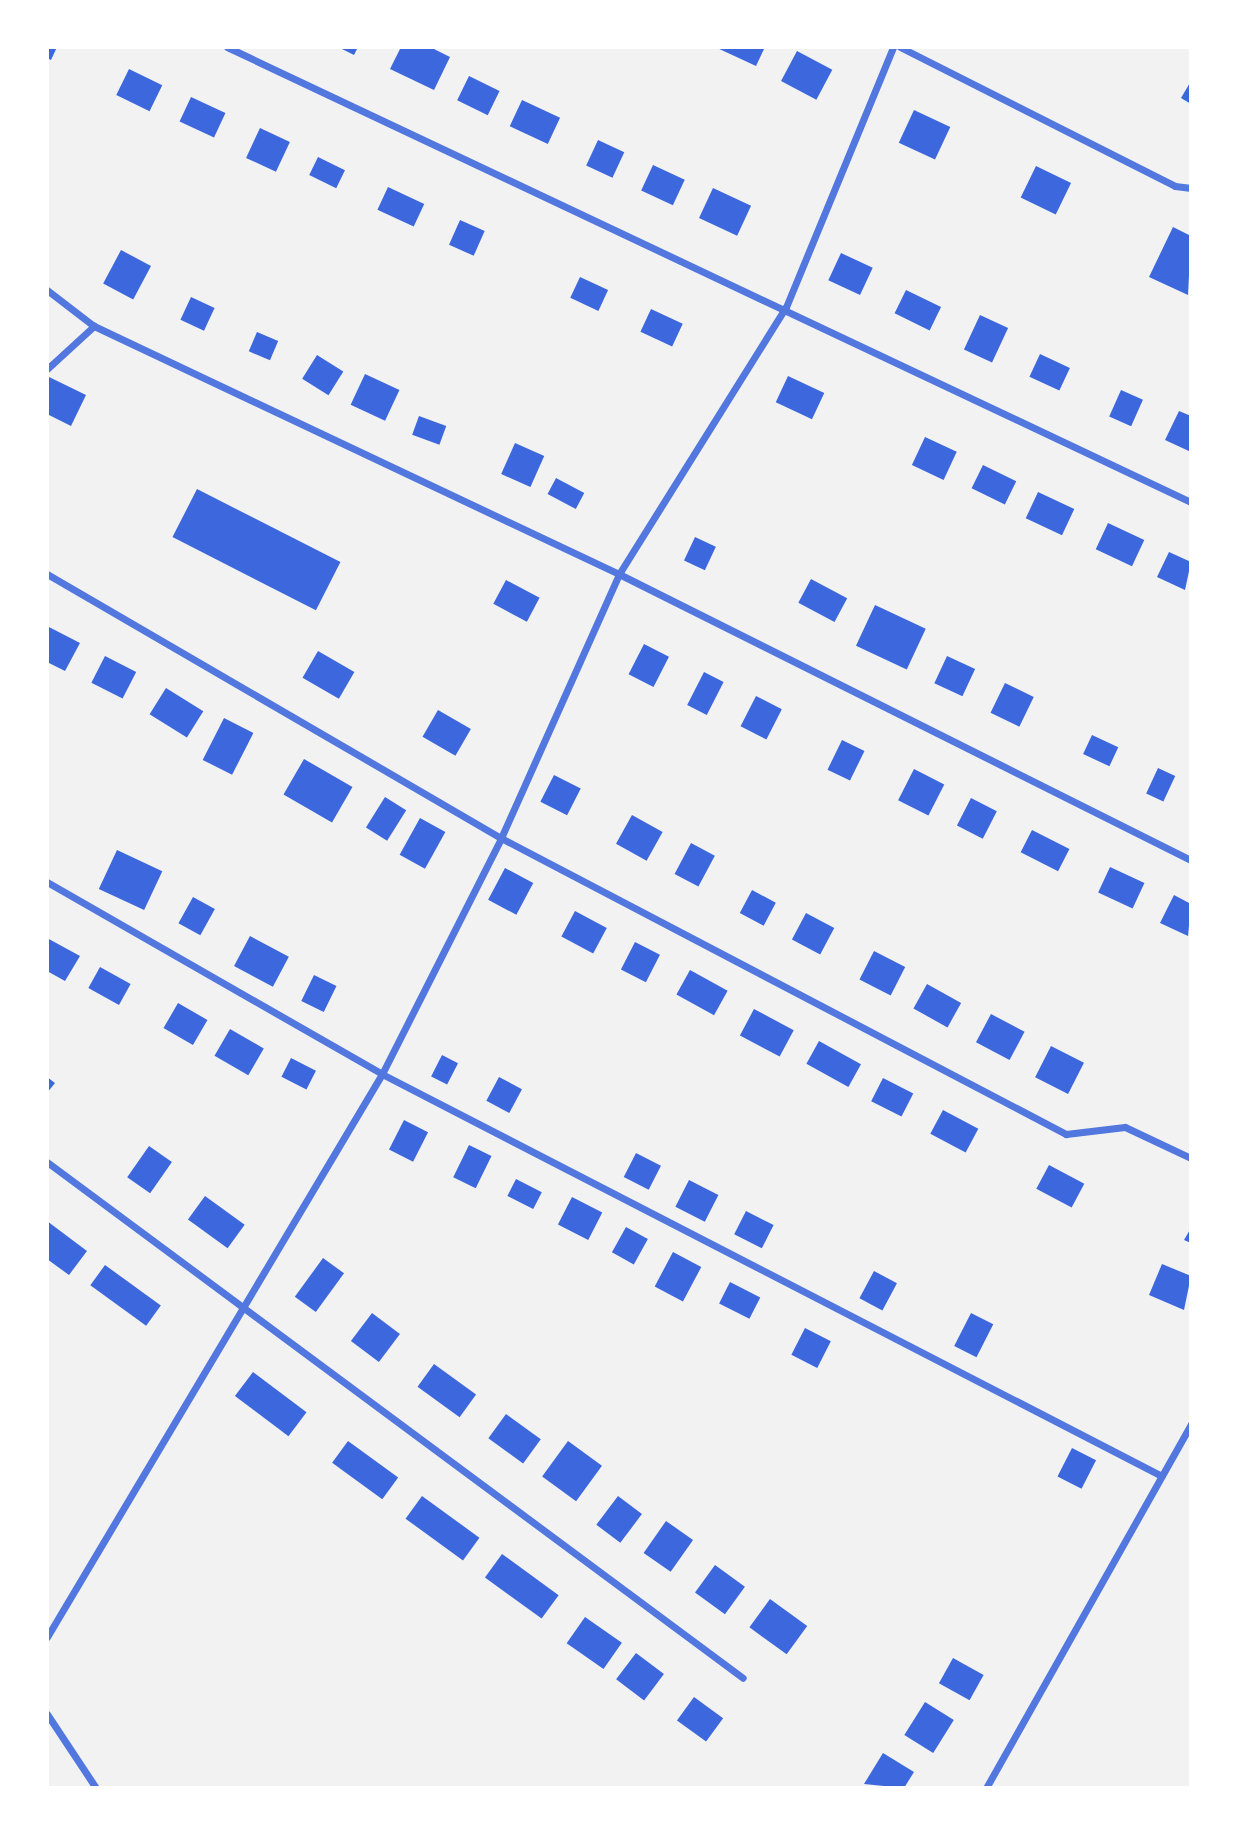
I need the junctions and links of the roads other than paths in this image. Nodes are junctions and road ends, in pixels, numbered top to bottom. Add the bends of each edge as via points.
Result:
1 (227, 47) edge
2 (893, 47) edge
3 (900, 47) edge
4 (1191, 188) edge
5 (47, 290) edge
6 (786, 307) junction
7 (94, 326) junction
8 (47, 369) edge
9 (1191, 502) edge
10 (47, 574) edge
11 (619, 574) junction
12 (501, 838) junction
13 (1191, 860) edge
14 (47, 882) edge
15 (382, 1074) junction
16 (1191, 1158) edge
17 (47, 1162) edge
18 (243, 1306) junction
19 (1191, 1423) edge
20 (1162, 1476) junction
21 (47, 1637) edge
22 (744, 1678) dead end
23 (47, 1714) edge
24 (96, 1788) edge
25 (986, 1788) edge

1 - 6 street
2 - 6 street
3 - 4 street via 1175,186
5 - 7 street
6 - 9 street
6 - 11 street
7 - 8 street
7 - 11 street
10 - 12 street
11 - 12 street
11 - 13 street
12 - 15 street
12 - 16 street via 1066,1133 1125,1127
14 - 15 street
15 - 18 street
15 - 20 street
17 - 18 street
18 - 21 street
18 - 22 street
19 - 20 street
20 - 25 street
23 - 24 street

